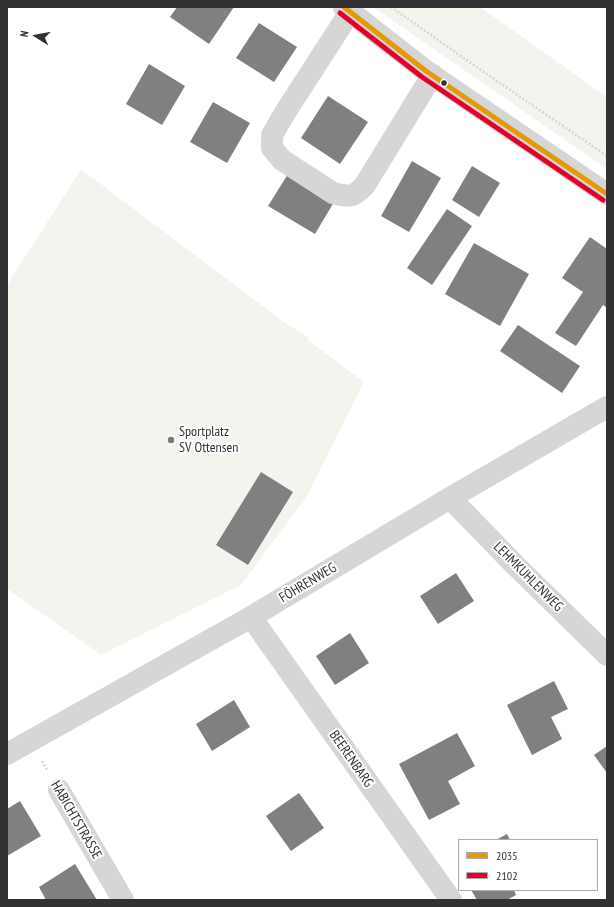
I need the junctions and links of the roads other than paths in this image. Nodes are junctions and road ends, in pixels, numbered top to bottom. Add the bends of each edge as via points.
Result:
1 (347, 9) edge
2 (433, 76) junction
3 (607, 194) edge
4 (607, 407) edge
5 (450, 498) junction
6 (251, 617) junction
7 (607, 655) edge
8 (7, 754) edge
9 (59, 790) road end
10 (123, 900) edge
11 (451, 900) edge

1 - 2 street
1 - 2 street via 272,135 272,148 282,160 333,193 351,196 357,193
2 - 3 street
4 - 5 street, FÖHRENWEG
5 - 6 street, FÖHRENWEG
5 - 7 street, LEHMKUHLENWEG
6 - 8 street, FÖHRENWEG
6 - 11 street, BEERENBARG
9 - 10 street, HABICHTSTRASSE

